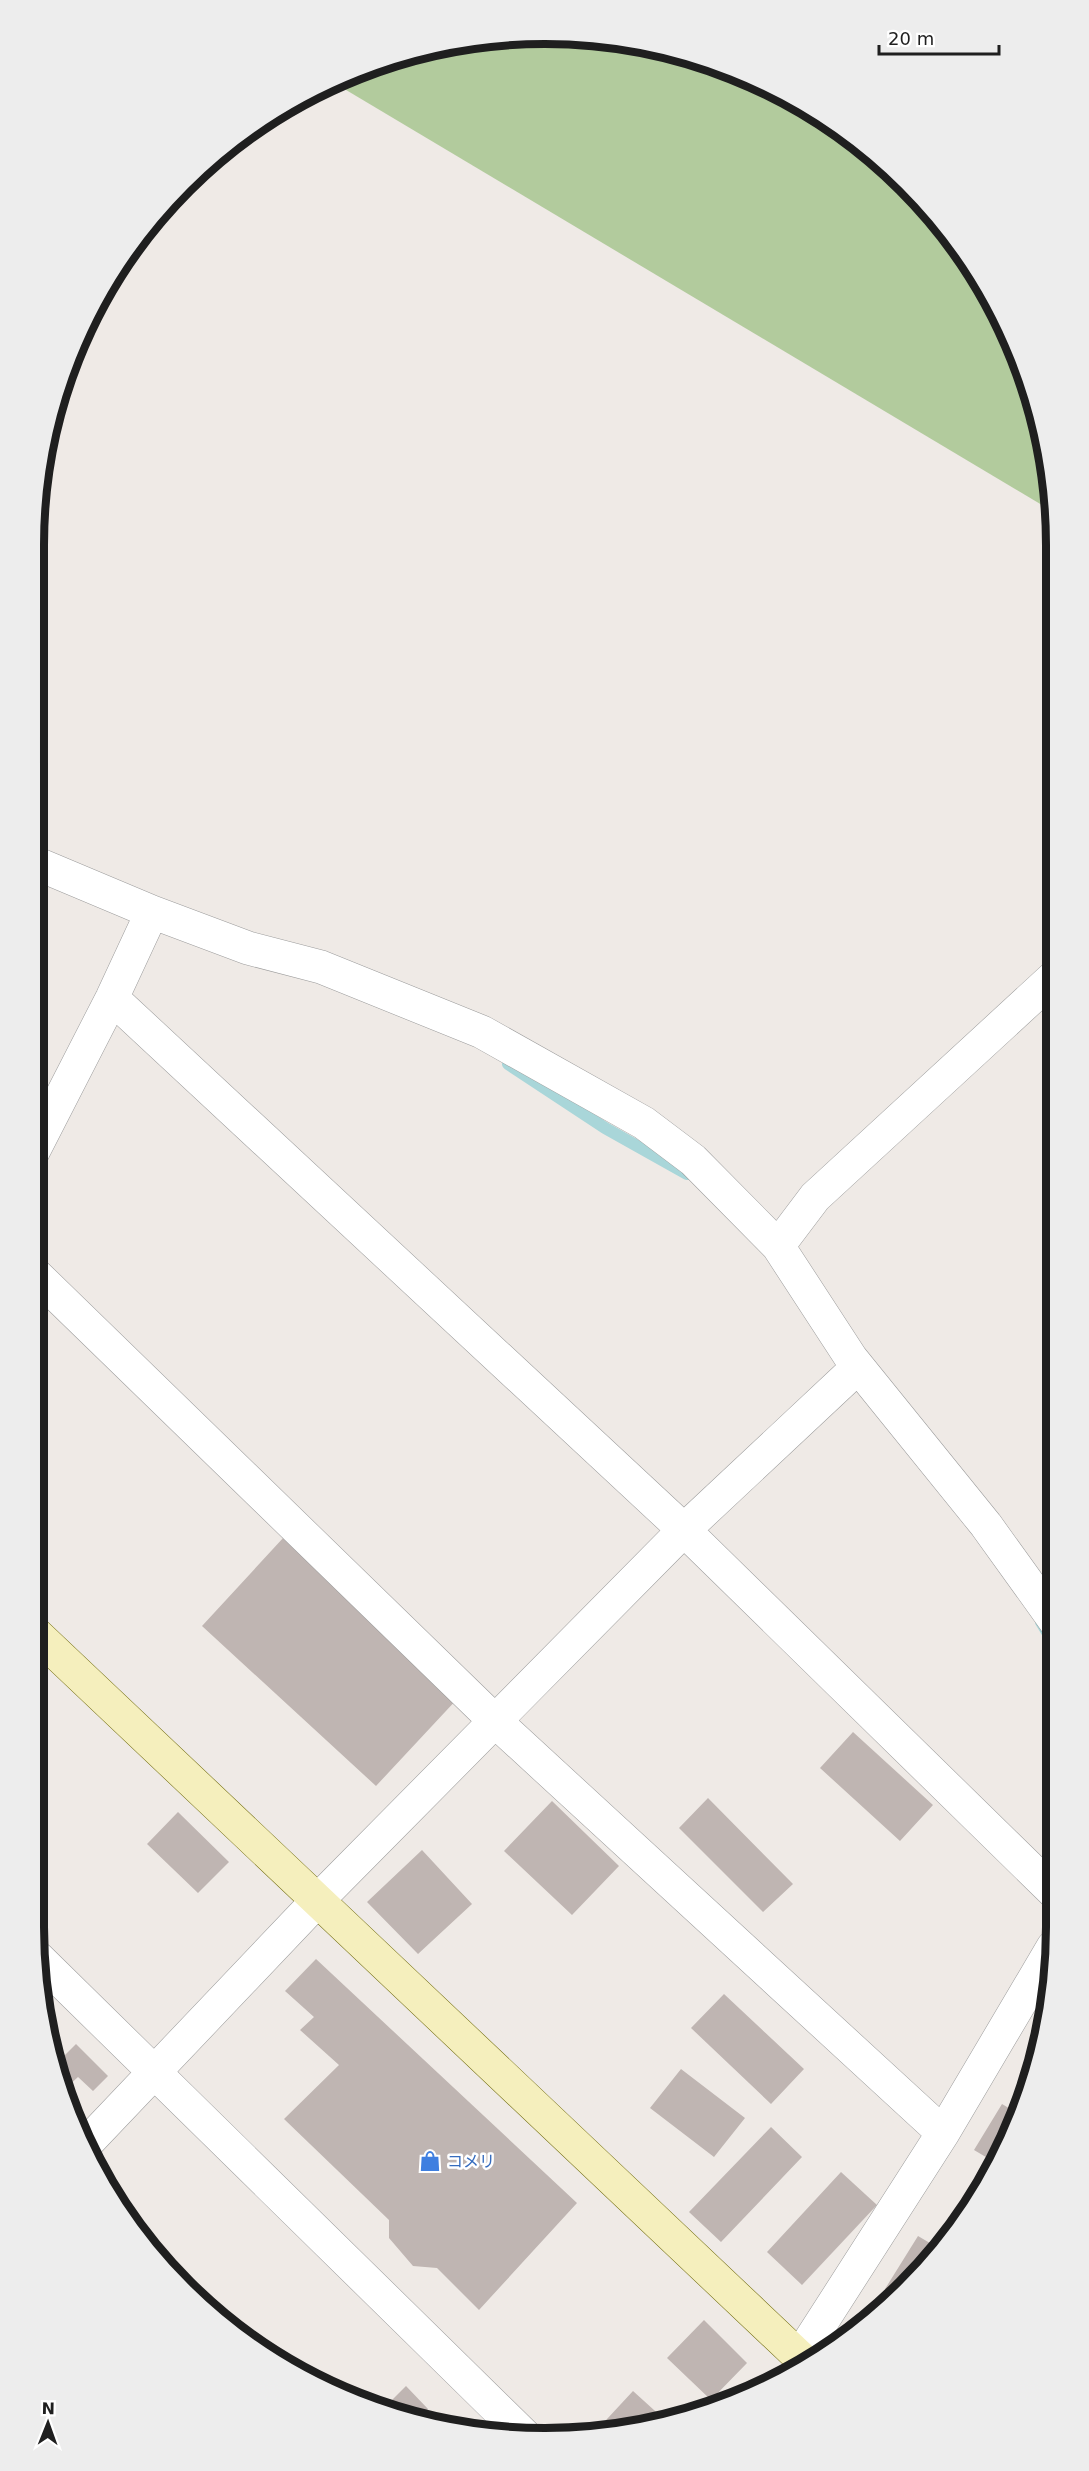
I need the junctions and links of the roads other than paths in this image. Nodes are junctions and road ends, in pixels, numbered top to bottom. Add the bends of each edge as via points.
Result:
1 (44, 867) edge
2 (152, 912) junction
3 (1046, 984) edge
4 (112, 998) junction
5 (44, 1131) edge
6 (778, 1246) junction
7 (44, 1283) edge
8 (858, 1366) junction
9 (684, 1530) junction
10 (1046, 1609) edge
11 (44, 1641) edge
12 (495, 1721) junction
13 (1046, 1884) edge
14 (317, 1901) junction
15 (1044, 1963) edge
16 (46, 1965) edge
17 (156, 2073) junction
18 (943, 2133) junction
19 (91, 2139) edge
20 (808, 2352) edge
21 (800, 2357) edge
22 (515, 2426) edge

1 - 2 street
2 - 4 street
2 - 6 street via 248,948 321,967 482,1032 644,1123 693,1161
3 - 6 street via 815,1197
4 - 5 street
4 - 9 street
6 - 8 street
7 - 12 street
8 - 9 street
8 - 10 street via 986,1525
9 - 12 street
9 - 13 street
11 - 14 street
12 - 14 street
12 - 18 street
14 - 17 street
14 - 21 street
15 - 18 street
16 - 17 street
17 - 19 street
17 - 22 street
18 - 20 street

